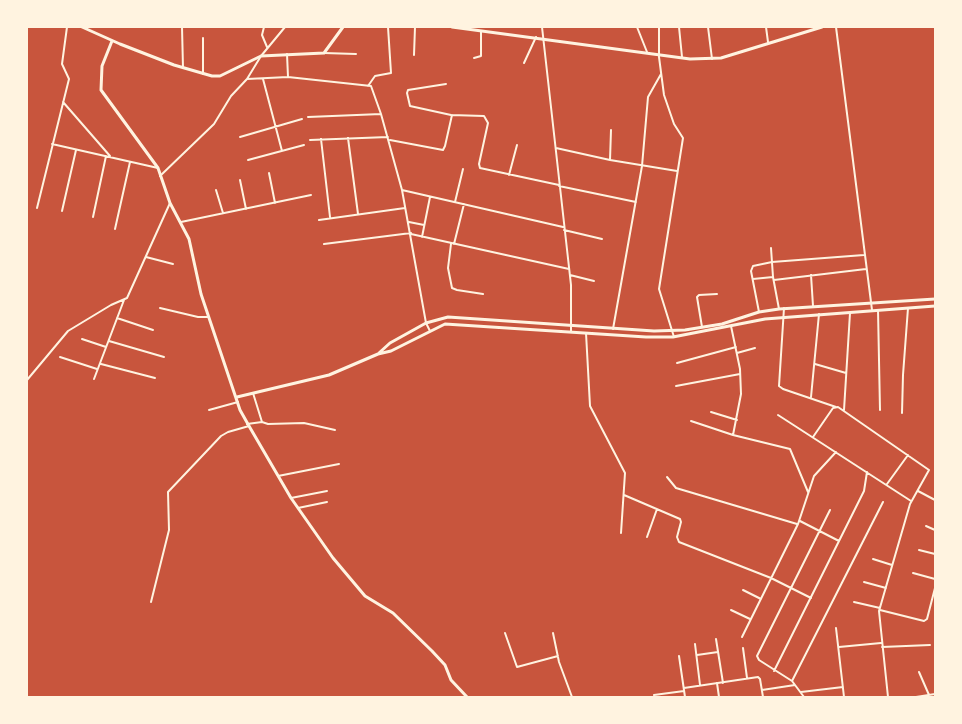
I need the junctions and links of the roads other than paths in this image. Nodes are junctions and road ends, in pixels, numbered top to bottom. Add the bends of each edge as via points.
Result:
1 (67, 27) edge
2 (82, 27) edge
3 (182, 27) edge
4 (264, 27) edge
5 (285, 27) edge
6 (344, 27) edge
7 (388, 27) edge
8 (415, 27) edge
9 (452, 27) edge
10 (542, 27) edge
11 (637, 27) edge
12 (659, 27) edge
13 (679, 27) edge
14 (708, 27) edge
15 (766, 27) edge
16 (822, 27) edge
17 (836, 27) edge
18 (480, 30) edge
19 (536, 37) junction
20 (203, 38) dead end
21 (544, 38) junction
22 (112, 41) junction
23 (768, 42) junction
24 (267, 49) junction
25 (324, 53) junction
26 (287, 54) junction
27 (356, 54) dead end
28 (648, 55) junction
29 (261, 56) junction
30 (414, 56) dead end
31 (659, 57) junction
32 (474, 58) dead end
33 (682, 59) junction
34 (712, 59) junction
35 (524, 63) dead end
36 (183, 68) junction
37 (661, 73) junction
38 (204, 74) junction
39 (288, 77) junction
40 (263, 79) junction
41 (247, 80) junction
42 (446, 84) dead end
43 (368, 86) junction
44 (63, 102) junction
45 (381, 114) junction
46 (452, 115) junction
47 (308, 117) dead end
48 (302, 119) dead end
49 (276, 127) junction
50 (611, 130) dead end
51 (240, 137) dead end
52 (348, 138) junction
53 (388, 138) junction
54 (321, 139) junction
55 (310, 140) dead end
56 (52, 144) junction
57 (304, 145) dead end
58 (517, 145) dead end
59 (555, 148) junction
60 (76, 150) junction
61 (282, 151) junction
62 (106, 156) junction
63 (111, 158) junction
64 (248, 160) dead end
65 (610, 160) junction
66 (130, 162) junction
67 (642, 166) junction
68 (158, 168) junction
69 (463, 169) dead end
70 (677, 171) junction
71 (269, 173) dead end
72 (509, 175) junction
73 (160, 176) junction
74 (240, 180) dead end
75 (559, 185) junction
76 (216, 190) dead end
77 (402, 190) junction
78 (312, 195) dead end
79 (430, 197) junction
80 (455, 202) junction
81 (636, 202) junction
82 (170, 203) junction
83 (275, 203) junction
84 (464, 204) junction
85 (37, 208) dead end
86 (406, 208) junction
87 (246, 209) junction
88 (62, 211) dead end
89 (223, 213) junction
90 (358, 214) junction
91 (93, 217) dead end
92 (330, 218) junction
93 (319, 220) dead end
94 (408, 221) junction
95 (181, 222) junction
96 (424, 225) junction
97 (115, 229) dead end
98 (564, 229) junction
99 (411, 234) junction
100 (422, 237) junction
101 (602, 239) dead end
102 (324, 244) dead end
103 (452, 244) junction
104 (771, 248) dead end
105 (864, 255) junction
106 (146, 257) junction
107 (772, 262) junction
108 (173, 264) dead end
109 (569, 268) junction
110 (866, 269) junction
111 (570, 275) junction
112 (811, 275) junction
113 (773, 278) junction
114 (753, 279) junction
115 (594, 281) dead end
116 (483, 294) dead end
117 (717, 294) dead end
118 (935, 299) edge
119 (124, 300) junction
120 (872, 303) junction
121 (813, 306) junction
122 (935, 306) edge
123 (160, 308) dead end
124 (782, 308) junction
125 (908, 308) junction
126 (878, 310) junction
127 (872, 311) junction
128 (759, 312) junction
129 (850, 313) junction
130 (819, 314) junction
131 (209, 317) junction
132 (783, 317) junction
133 (117, 318) junction
134 (426, 323) junction
135 (571, 325) junction
136 (728, 325) junction
137 (702, 327) junction
138 (614, 329) junction
139 (153, 330) dead end
140 (673, 330) junction
141 (430, 331) junction
142 (571, 332) junction
143 (586, 333) junction
144 (674, 336) junction
145 (82, 339) dead end
146 (108, 341) junction
147 (106, 347) junction
148 (736, 347) junction
149 (755, 348) dead end
150 (737, 353) junction
151 (378, 354) junction
152 (60, 357) dead end
153 (164, 357) dead end
154 (677, 363) dead end
155 (101, 364) junction
156 (815, 364) junction
157 (98, 369) junction
158 (740, 374) junction
159 (846, 374) junction
160 (154, 378) dead end
161 (94, 379) dead end
162 (27, 380) edge
163 (676, 386) dead end
164 (253, 393) junction
165 (237, 397) junction
166 (811, 397) junction
167 (238, 402) junction
168 (837, 407) junction
169 (208, 410) dead end
170 (844, 410) junction
171 (880, 410) dead end
172 (711, 412) dead end
173 (902, 413) dead end
174 (778, 415) dead end
175 (691, 420) dead end
176 (738, 420) junction
177 (262, 422) junction
178 (248, 425) junction
179 (334, 429) dead end
180 (734, 435) junction
181 (813, 437) junction
182 (836, 452) junction
183 (908, 455) junction
184 (339, 464) dead end
185 (867, 472) junction
186 (278, 476) junction
187 (667, 477) dead end
188 (886, 485) junction
189 (918, 490) junction
190 (327, 491) dead end
191 (808, 493) junction
192 (624, 495) junction
193 (291, 498) junction
194 (935, 500) edge
195 (911, 501) junction
196 (327, 502) dead end
197 (883, 502) dead end
198 (298, 508) junction
199 (657, 509) junction
200 (830, 510) dead end
201 (799, 523) junction
202 (926, 526) dead end
203 (935, 530) edge
204 (819, 531) junction
205 (621, 533) dead end
206 (647, 537) dead end
207 (839, 542) junction
208 (919, 550) dead end
209 (935, 554) edge
210 (873, 559) dead end
211 (892, 565) junction
212 (913, 573) dead end
213 (771, 578) junction
214 (935, 579) edge
215 (864, 582) dead end
216 (791, 588) junction
217 (886, 588) junction
218 (935, 588) edge
219 (743, 590) dead end
220 (811, 598) junction
221 (760, 599) junction
222 (151, 602) dead end
223 (854, 602) dead end
224 (880, 609) junction
225 (730, 610) dead end
226 (750, 619) junction
227 (836, 628) dead end
228 (505, 633) dead end
229 (553, 633) dead end
230 (742, 637) dead end
231 (716, 639) dead end
232 (881, 643) junction
233 (695, 644) dead end
234 (930, 645) dead end
235 (838, 647) junction
236 (882, 647) junction
237 (743, 648) dead end
238 (718, 652) junction
239 (696, 655) junction
240 (558, 656) junction
241 (679, 656) dead end
242 (774, 671) junction
243 (920, 672) dead end
244 (747, 679) junction
245 (792, 681) junction
246 (723, 682) junction
247 (717, 683) junction
248 (700, 686) junction
249 (795, 686) junction
250 (843, 687) junction
251 (684, 690) junction
252 (762, 690) junction
253 (800, 692) junction
254 (935, 694) edge
255 (654, 695) dead end
256 (929, 695) junction
257 (467, 697) edge
258 (572, 697) edge
259 (685, 697) edge
260 (719, 697) edge
261 (763, 697) edge
262 (804, 697) edge
263 (844, 697) edge
264 (888, 697) edge
265 (916, 697) edge

1 - 44 street via 62,64 69,79
2 - 22 street
3 - 36 street
4 - 24 street via 262,35
5 - 24 street
6 - 25 street
7 - 43 street via 392,72 375,76
8 - 30 street
9 - 18 street
10 - 21 street
11 - 28 street
12 - 31 street
13 - 33 street
14 - 34 street
15 - 23 street
16 - 23 street
17 - 105 street
18 - 19 street
18 - 32 street via 481,56
19 - 21 street
19 - 35 street
20 - 38 street
21 - 28 street
21 - 59 street
22 - 36 street
22 - 68 street via 102,66 101,90
23 - 34 street
24 - 29 street
25 - 26 street
25 - 27 street
26 - 29 street
26 - 39 street
28 - 31 street
29 - 38 street via 220,76
29 - 41 street
31 - 33 street
31 - 37 street
33 - 34 street
36 - 38 street
37 - 67 street via 648,97
37 - 70 street via 664,95 683,138
39 - 40 street
39 - 43 street
40 - 41 street
40 - 49 street
41 - 73 street via 231,96 212,127
42 - 46 street via 407,92 411,107
43 - 45 street
44 - 56 street
44 - 63 street
45 - 47 street
45 - 53 street
46 - 53 street via 443,150
46 - 72 street via 486,117 479,166
48 - 49 street
49 - 51 street
49 - 61 street
50 - 65 street
52 - 53 street
52 - 54 street
52 - 90 street
53 - 77 street
54 - 55 street
54 - 92 street
56 - 60 street
56 - 85 street
57 - 61 street
58 - 72 street
59 - 65 street
59 - 75 street
60 - 62 street
60 - 88 street
61 - 64 street
62 - 63 street
62 - 91 street
63 - 66 street
65 - 67 street
66 - 68 street
66 - 97 street
67 - 70 street
67 - 81 street
68 - 73 street
69 - 80 street
70 - 140 street via 659,289
71 - 83 street
72 - 75 street
73 - 82 street
74 - 87 street
75 - 81 street
75 - 98 street
76 - 89 street
77 - 79 street
77 - 86 street
78 - 83 street
79 - 80 street
79 - 96 street
80 - 84 street
81 - 138 street
82 - 95 street
82 - 106 street
83 - 87 street
84 - 98 street
84 - 103 street
86 - 90 street
86 - 94 street
87 - 89 street
89 - 95 street
90 - 92 street
92 - 93 street
94 - 96 street
94 - 99 street
95 - 131 street
96 - 100 street
98 - 101 street
98 - 109 street
99 - 100 street
99 - 102 street
99 - 134 street
100 - 103 street
103 - 109 street
103 - 116 street via 448,268 452,288
104 - 107 street
105 - 107 street
105 - 110 street
106 - 108 street
106 - 119 street
107 - 113 street
107 - 114 street via 753,266
109 - 111 street
110 - 112 street
110 - 120 street
111 - 115 street
111 - 135 street
112 - 113 street
112 - 121 street
113 - 114 street
113 - 124 street
114 - 128 street
117 - 137 street via 697,297
118 - 120 street
119 - 133 street
119 - 162 street via 68,330
120 - 121 street
120 - 127 street
121 - 124 street
122 - 125 street
123 - 131 street
124 - 128 street
124 - 132 street
125 - 126 street
125 - 173 street
126 - 127 street
126 - 171 street
127 - 129 street
128 - 136 street
129 - 130 street
129 - 159 street
130 - 132 street
130 - 156 street
131 - 165 street
132 - 136 street
132 - 166 street via 779,386
133 - 139 street
133 - 146 street
134 - 135 street via 455,317
134 - 141 street
134 - 151 street
135 - 138 street
135 - 142 street
136 - 137 street
136 - 144 street
136 - 148 street
137 - 140 street
138 - 140 street
140 - 144 street
141 - 142 street via 448,324
141 - 151 street
142 - 143 street
143 - 144 street
143 - 192 street via 590,406 623,469
145 - 147 street
146 - 147 street
146 - 153 street
147 - 155 street
148 - 150 street
148 - 154 street
149 - 150 street
150 - 158 street
151 - 164 street via 329,375
152 - 157 street
155 - 157 street
155 - 160 street
156 - 159 street
156 - 166 street
157 - 161 street
158 - 163 street
158 - 176 street
159 - 170 street
164 - 165 street
164 - 177 street
165 - 167 street
166 - 168 street
167 - 169 street
167 - 178 street
168 - 170 street
168 - 181 street
170 - 183 street
172 - 176 street
174 - 181 street
175 - 180 street
176 - 180 street
177 - 178 street
177 - 179 street via 304,423
178 - 186 street
178 - 222 street via 220,436 168,492 169,530
180 - 191 street via 790,450
181 - 182 street
182 - 185 street
182 - 191 street via 815,474
183 - 188 street
183 - 189 street via 929,470
184 - 186 street
185 - 188 street
185 - 207 street via 864,491
186 - 193 street
187 - 201 street via 676,488
188 - 195 street
189 - 194 street
189 - 195 street
190 - 193 street
191 - 201 street
192 - 199 street
192 - 205 street
193 - 198 street
195 - 211 street
196 - 198 street
197 - 245 street
198 - 257 street via 365,597 393,613 432,651
199 - 206 street
199 - 213 street via 680,519 679,542
200 - 204 street
201 - 204 street
201 - 213 street
202 - 203 street
204 - 207 street
204 - 216 street
207 - 220 street
208 - 209 street
210 - 211 street
211 - 217 street
212 - 214 street
213 - 216 street
213 - 221 street
215 - 217 street
216 - 220 street
216 - 242 street via 757,656
217 - 224 street
218 - 224 street via 924,621
219 - 221 street
220 - 242 street
221 - 226 street
223 - 224 street
224 - 232 street
225 - 226 street
226 - 230 street
227 - 235 street
228 - 240 street via 517,667
229 - 240 street
231 - 238 street
232 - 235 street
232 - 236 street
233 - 239 street
234 - 236 street
235 - 250 street
236 - 264 street
237 - 244 street
238 - 239 street
238 - 246 street
239 - 248 street
240 - 258 street
241 - 251 street
242 - 245 street
243 - 256 street
244 - 246 street
244 - 252 street via 759,678
245 - 249 street
246 - 247 street
247 - 248 street
247 - 260 street
248 - 251 street
249 - 252 street
249 - 253 street
250 - 253 street
250 - 263 street
251 - 255 street
251 - 259 street
252 - 261 street
253 - 262 street
254 - 256 street
256 - 265 street

